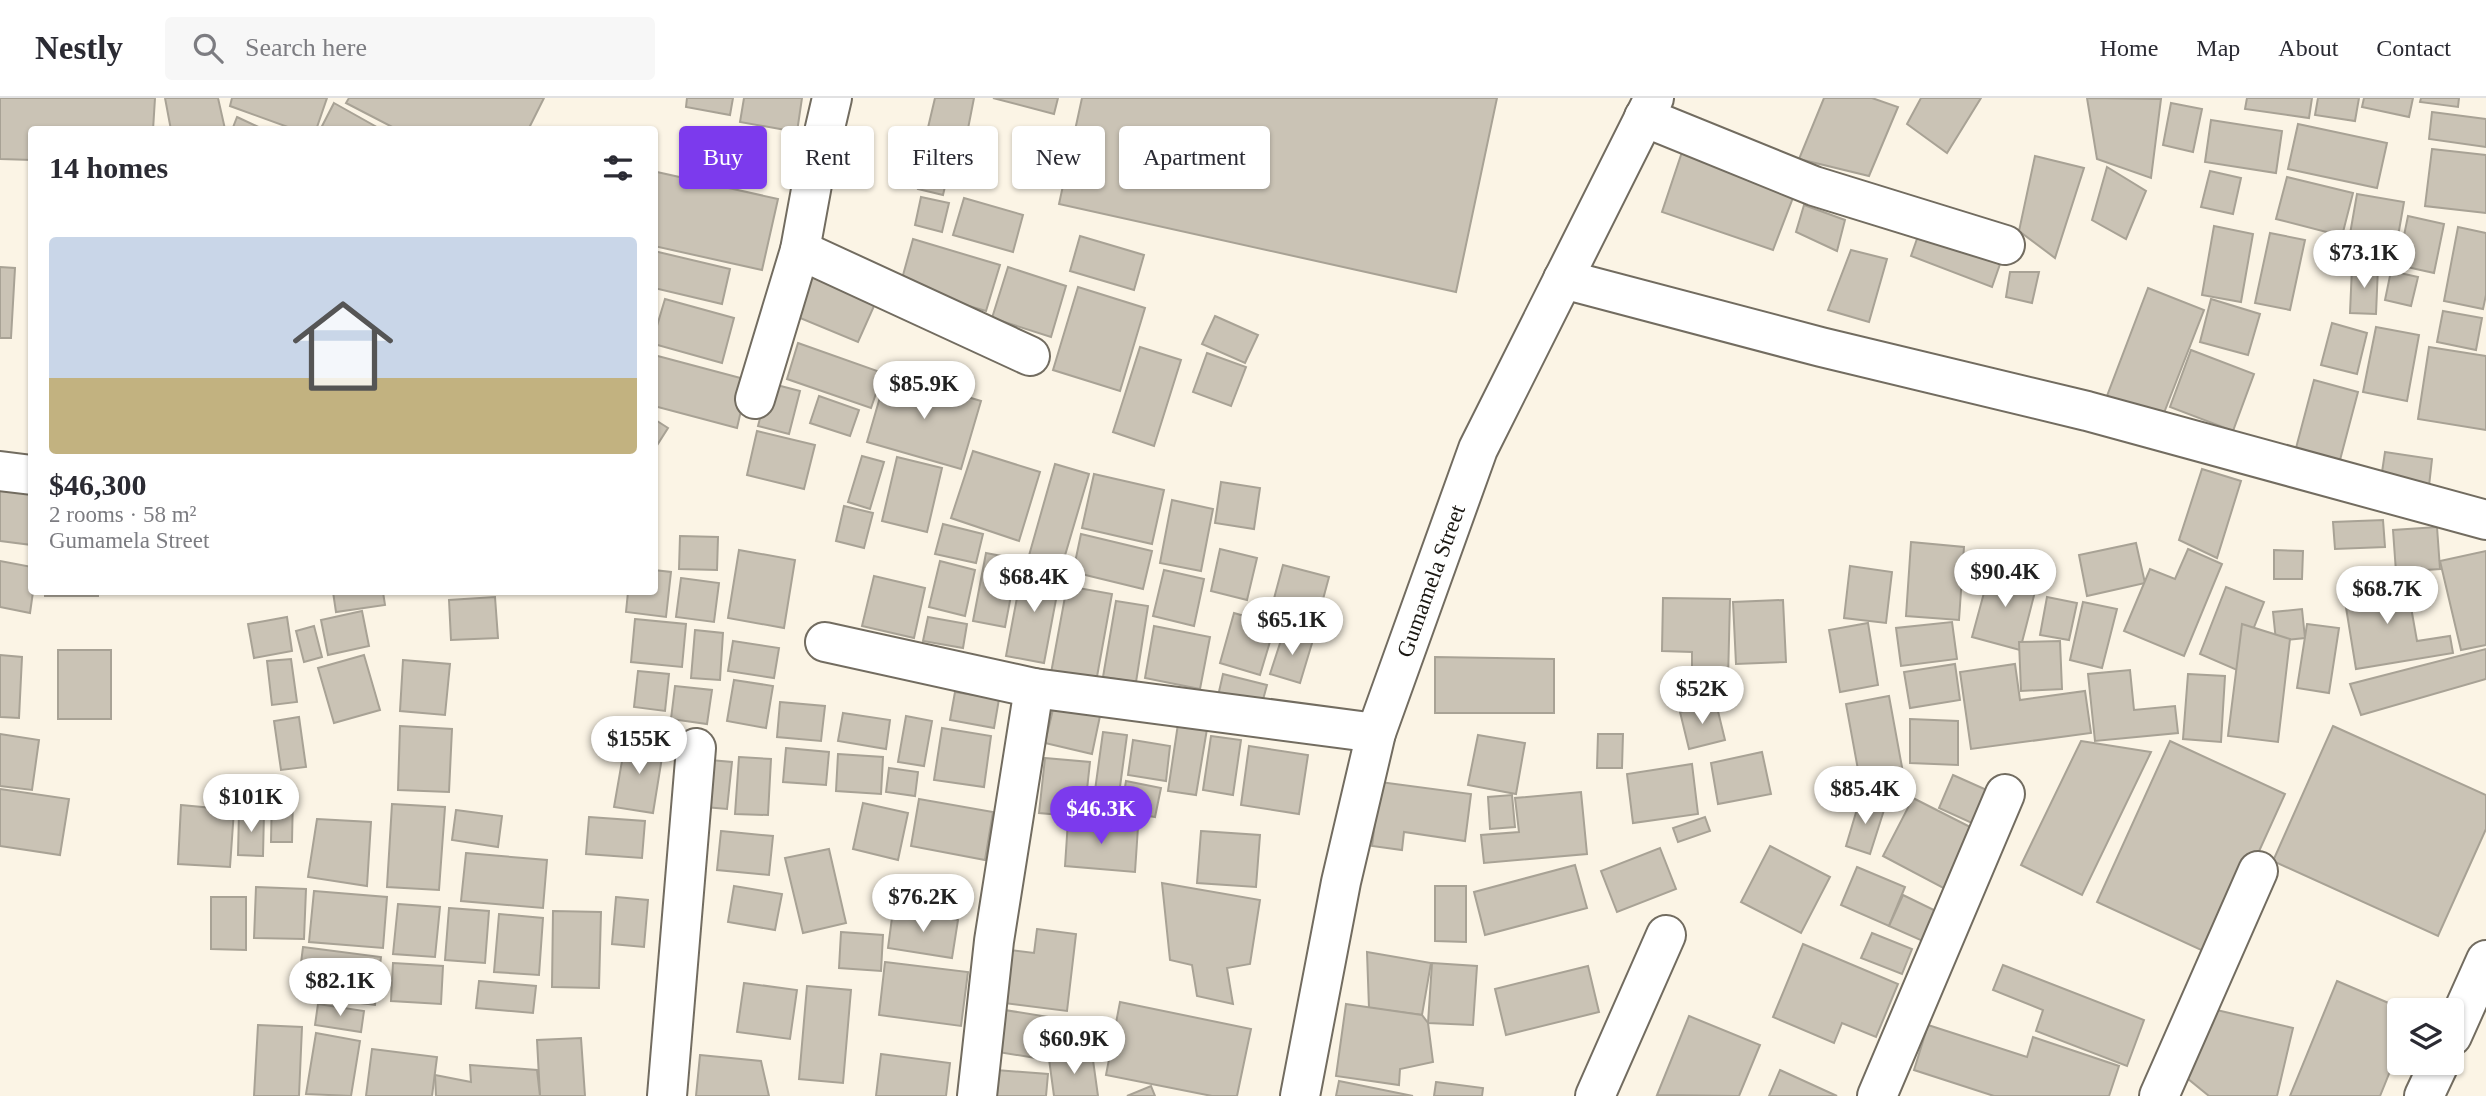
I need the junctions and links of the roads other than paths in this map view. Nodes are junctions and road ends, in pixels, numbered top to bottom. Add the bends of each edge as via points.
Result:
1 (832, 98) edge
2 (1649, 108) edge
3 (2005, 245) dead end
4 (800, 250) junction
5 (1563, 279) junction
6 (1030, 356) dead end
7 (755, 399) dead end
8 (0, 471) edge
9 (28, 474) edge
10 (2486, 520) edge
11 (825, 642) dead end
12 (1034, 688) junction
13 (1376, 733) junction
14 (696, 748) dead end
15 (2006, 794) dead end
16 (2258, 871) dead end
17 (1666, 935) dead end
18 (2485, 964) edge
19 (2464, 1010) edge
20 (2434, 1075) edge
21 (667, 1096) edge
22 (977, 1096) edge
23 (1300, 1096) edge
24 (1595, 1096) edge
25 (1877, 1096) edge
26 (2160, 1096) edge
27 (2424, 1096) edge

1 - 4 street
2 - 3 street via 1814,186
2 - 5 street, Gumamela Street
4 - 6 street
4 - 7 street
5 - 10 street via 2088,411
5 - 13 street, Gumamela Street via 1478,449
8 - 9 street
11 - 12 street
12 - 13 street
12 - 22 street via 994,941
13 - 23 street, Gumamela Street via 1341,882
14 - 21 street
15 - 25 street
16 - 26 street
17 - 24 street
18 - 19 street
20 - 27 street

